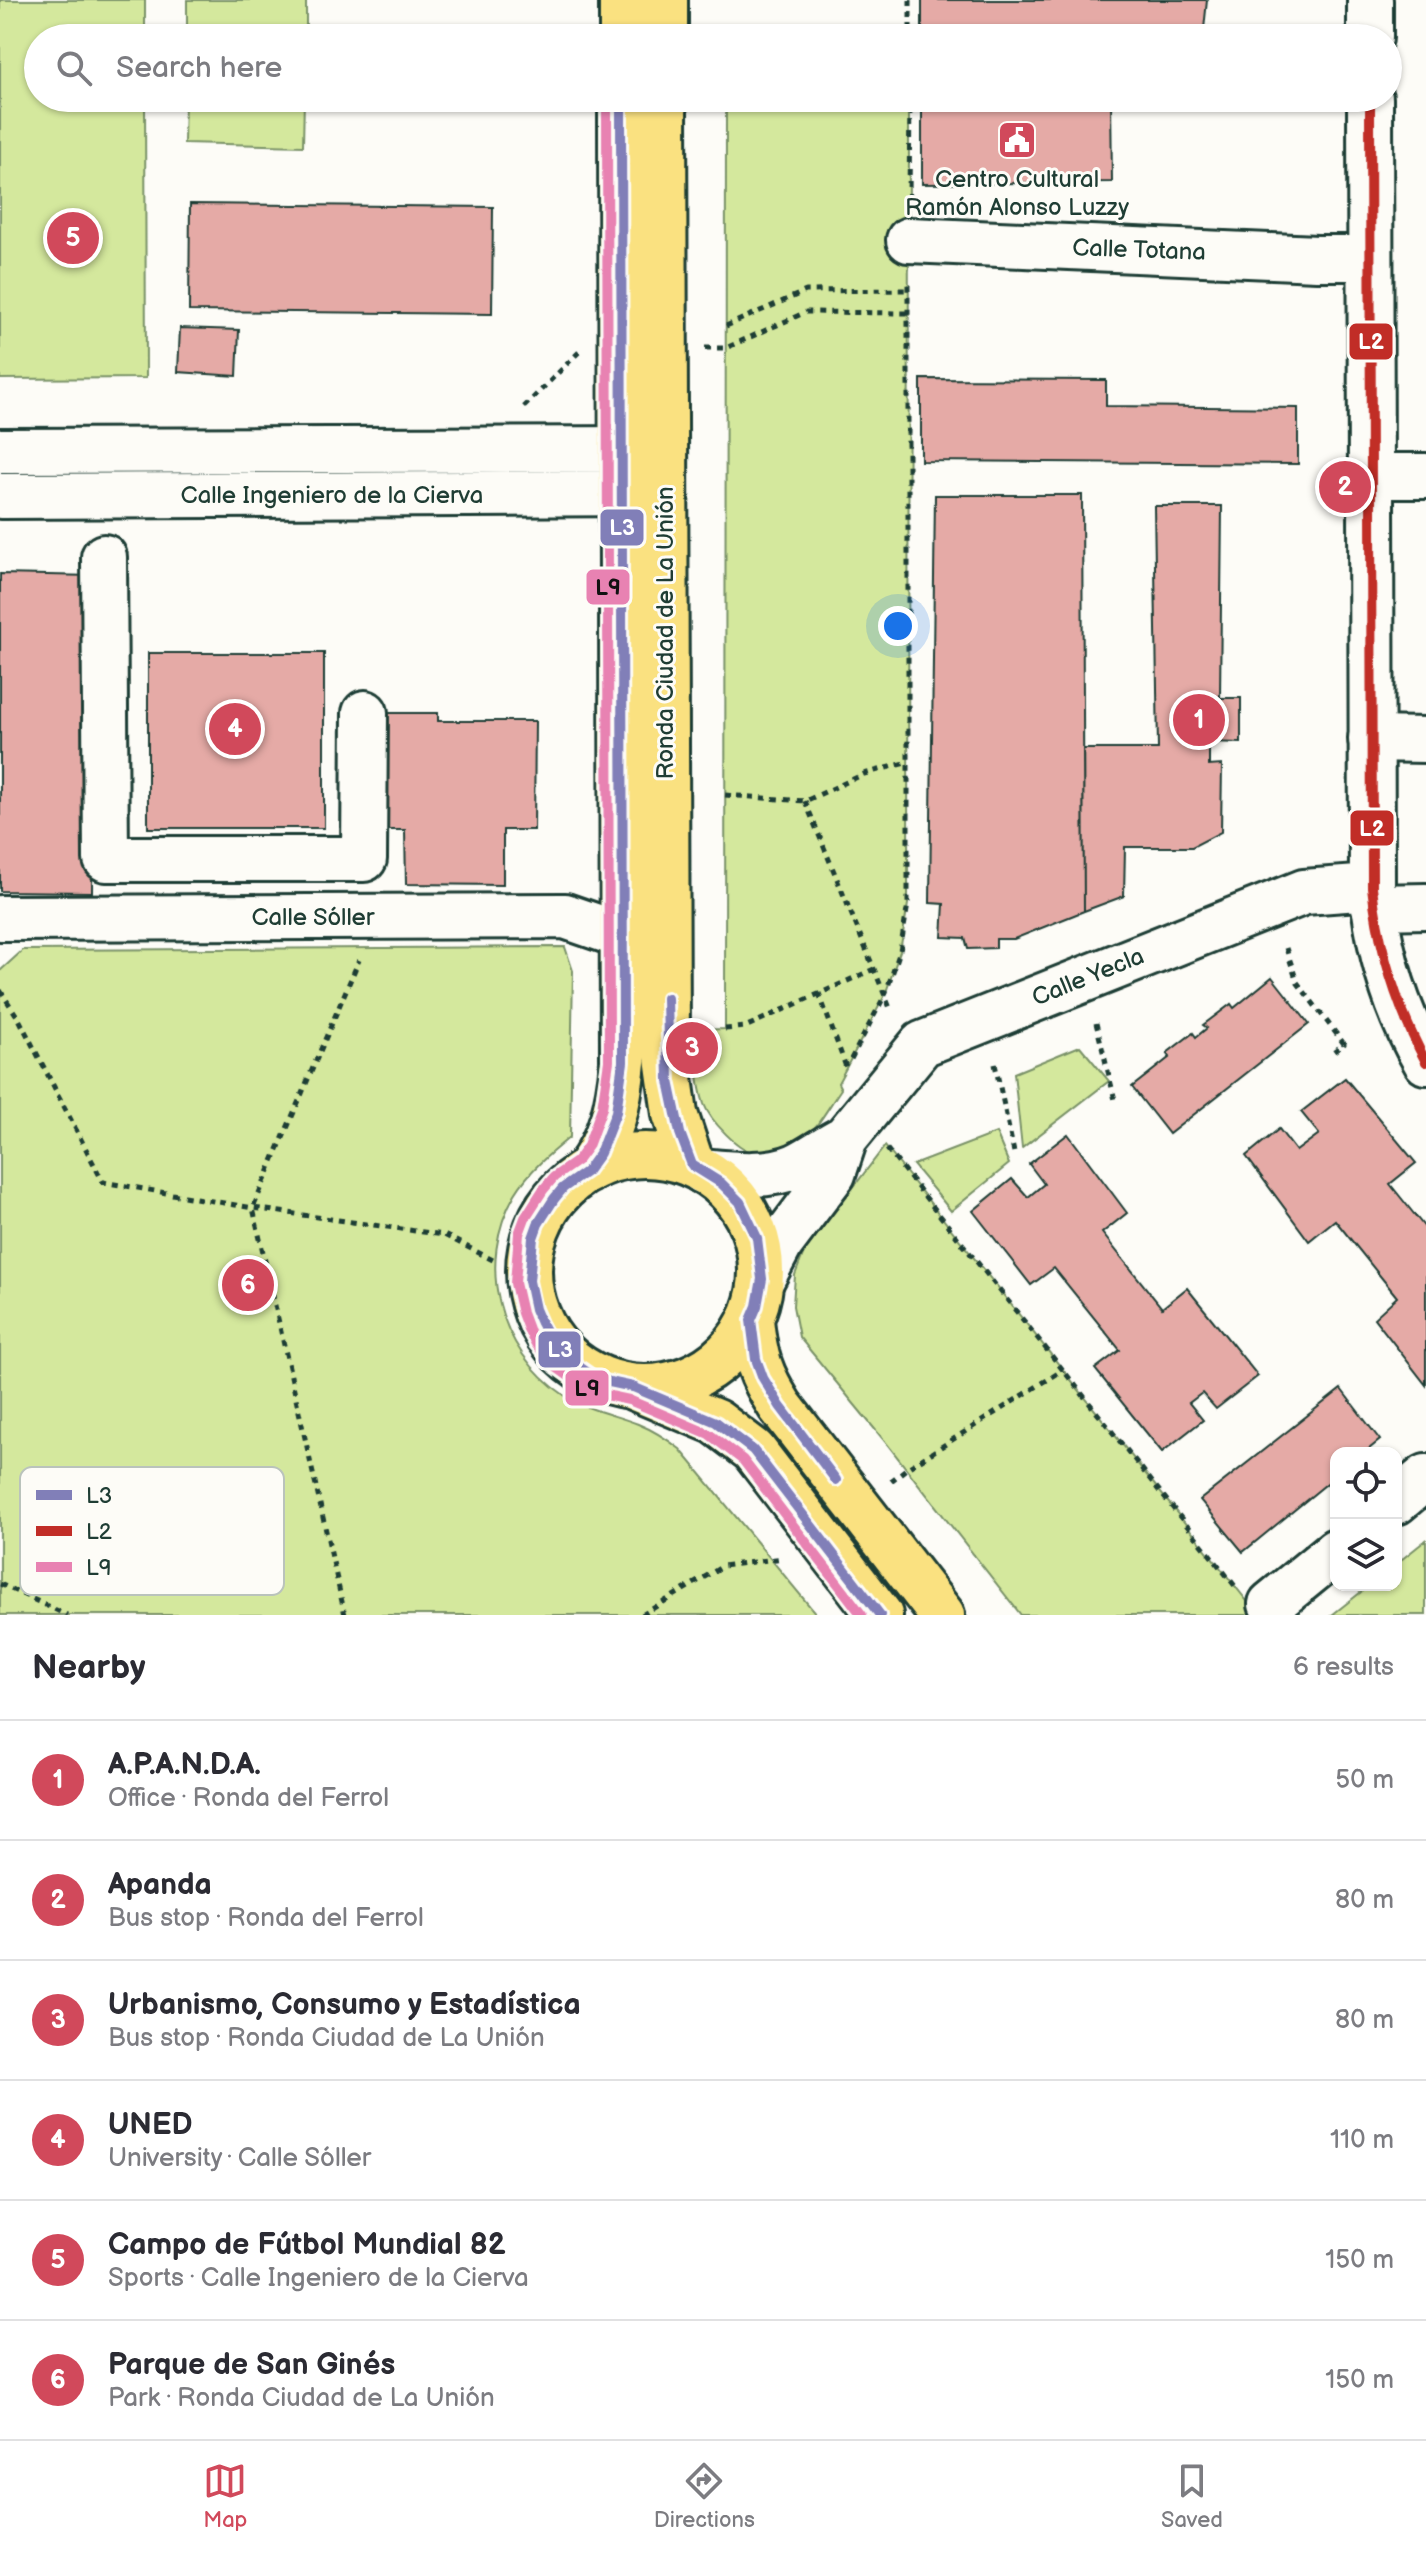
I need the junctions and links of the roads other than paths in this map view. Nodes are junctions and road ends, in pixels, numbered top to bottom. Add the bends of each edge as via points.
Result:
1 (622, 0) edge
2 (665, 0) edge
3 (1370, 0) edge
4 (622, 24) edge
5 (665, 24) edge
6 (1370, 24) edge
7 (621, 112) edge
8 (664, 112) edge
9 (1370, 112) edge
10 (909, 240) road end
11 (1370, 258) junction
12 (621, 449) junction
13 (664, 449) junction
14 (0, 451) edge
15 (1371, 476) junction
16 (1426, 476) edge
17 (664, 493) junction
18 (621, 494) junction
19 (0, 496) edge
20 (104, 557) dead end
21 (365, 713) dead end
22 (1371, 739) junction
23 (1426, 740) edge
24 (1373, 897) junction
25 (1426, 906) edge
26 (0, 918) edge
27 (623, 936) junction
28 (1426, 1062) edge
29 (852, 1111) junction
30 (698, 1168) junction
31 (587, 1171) junction
32 (762, 1279) junction
33 (751, 1320) junction
34 (633, 1387) junction
35 (1426, 1477) edge
36 (1402, 1497) edge
37 (1330, 1554) edge
38 (1254, 1598) road end
39 (880, 1615) edge
40 (942, 1615) edge

1 - 4 main road
2 - 5 main road
3 - 6 street
7 - 12 main road, Ronda Ciudad de La Unión
8 - 13 main road, Ronda Ciudad de La Unión
9 - 11 street
10 - 11 street, Calle Totana
11 - 15 street
12 - 13 street
12 - 14 street
12 - 18 main road, Ronda Ciudad de La Unión
13 - 17 main road, Ronda Ciudad de La Unión
15 - 16 street
15 - 22 street
17 - 18 street, Calle Ingeniero de la Cierva
17 - 30 main road, Ronda Ciudad de La Unión via 667,1057 675,1114
18 - 19 street, Calle Ingeniero de la Cierva
18 - 27 main road, Ronda Ciudad de La Unión
20 - 21 street via 106,859 364,859
22 - 23 street
22 - 24 street
24 - 25 street, Calle Yecla
24 - 28 street via 1381,952 1395,997
24 - 29 street, Calle Yecla via 1304,892 922,1044
26 - 27 street, Calle Sóller via 565,916
27 - 31 main road, Ronda Ciudad de La Unión via 620,1089 611,1129
29 - 30 street via 820,1150 780,1171 751,1174
29 - 32 street via 833,1174 781,1243
30 - 31 main road via 662,1156 636,1155
30 - 32 main road via 721,1183 747,1214 761,1252
31 - 34 main road via 563,1188 538,1224 529,1266 531,1296 541,1323 567,1358 605,1381
32 - 33 main road
33 - 34 main road via 734,1347 710,1369 665,1386
33 - 40 main road via 756,1359 780,1406
34 - 39 main road via 716,1422 753,1450
35 - 36 street
37 - 38 street

